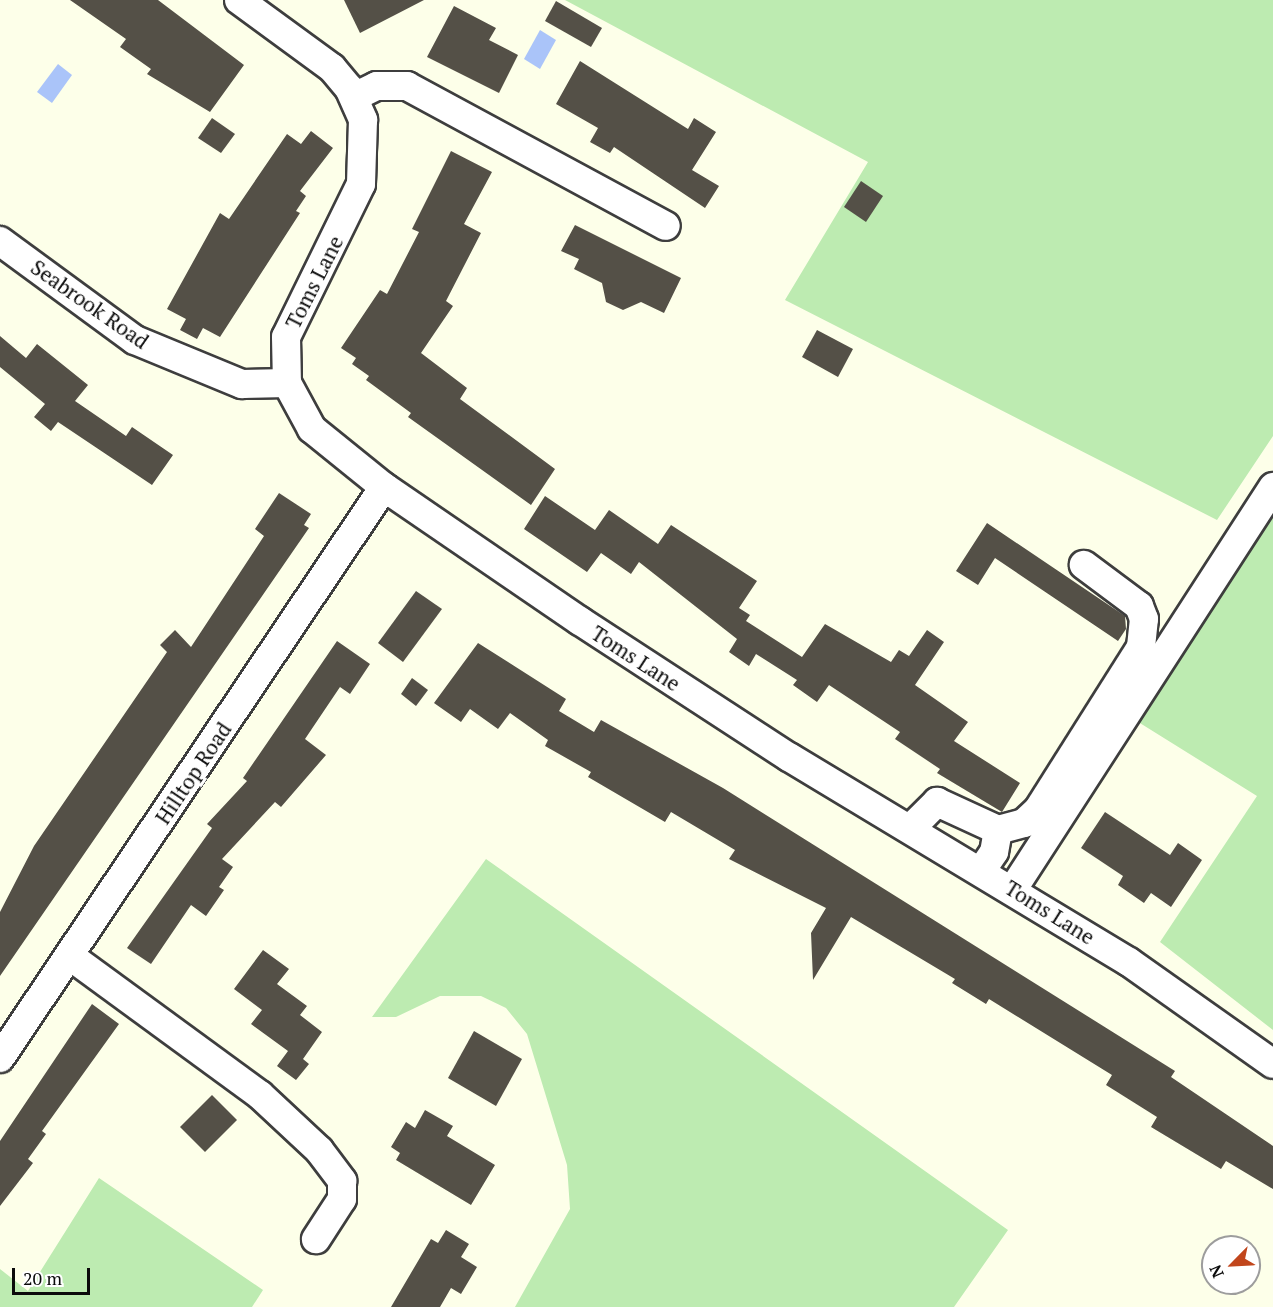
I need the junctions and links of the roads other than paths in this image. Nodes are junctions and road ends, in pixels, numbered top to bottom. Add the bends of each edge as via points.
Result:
1 (239, 0) edge
2 (354, 97) junction
3 (666, 226) dead end
4 (0, 241) edge
5 (287, 383) junction
6 (384, 487) junction
7 (1273, 487) edge
8 (1084, 565) dead end
9 (911, 828) junction
10 (998, 830) junction
11 (982, 870) junction
12 (1013, 889) junction
13 (70, 956) junction
14 (0, 1058) edge
15 (1273, 1064) edge
16 (316, 1239) dead end

1 - 2 street, Toms Lane via 332,68
2 - 3 street via 377,86 407,86
2 - 5 street, Toms Lane via 365,136 364,169 343,226 293,318 284,354
4 - 5 street, Seabrook Road via 135,340 242,384
5 - 6 street, Toms Lane via 312,429
6 - 9 street, Toms Lane via 769,744
6 - 13 street, Hilltop Road
7 - 12 street
8 - 10 street via 1139,606 1144,619 1141,647 1038,810 1024,823
9 - 10 street via 937,802
9 - 11 street, Toms Lane
10 - 11 street via 994,852
11 - 12 street, Toms Lane
12 - 15 street, Toms Lane
13 - 14 street, Hilltop Road
13 - 16 street via 260,1095 325,1157 342,1181 342,1199

